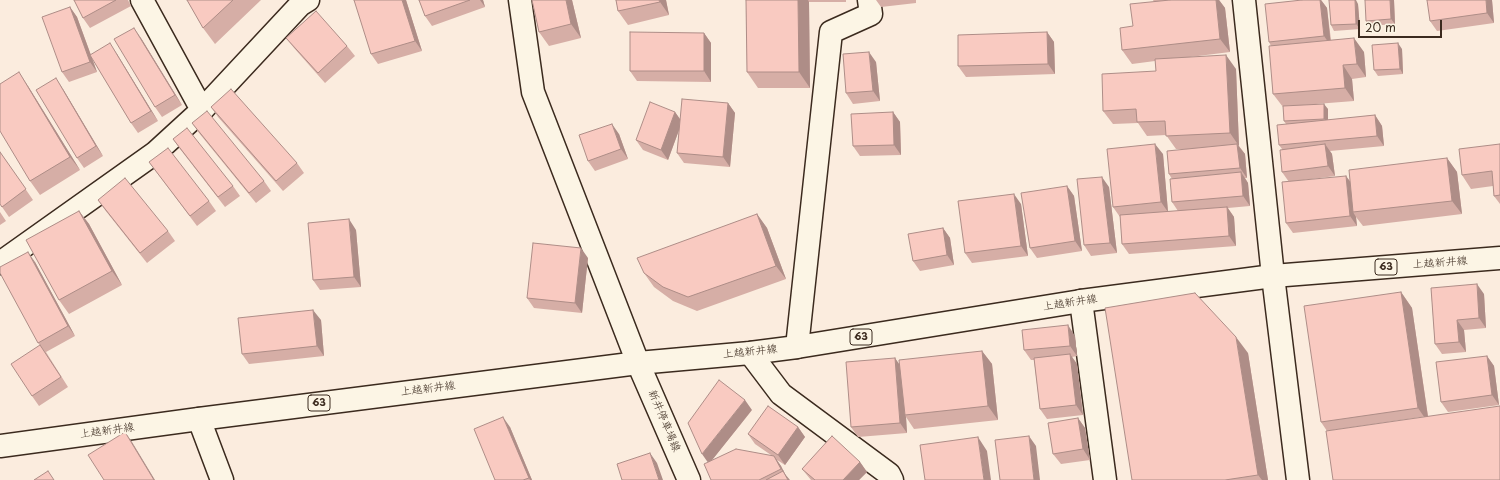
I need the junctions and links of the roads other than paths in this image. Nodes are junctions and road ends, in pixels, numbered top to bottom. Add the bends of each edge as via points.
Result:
1 (142, 0) edge
2 (308, 0) edge
3 (520, 0) edge
4 (869, 0) edge
5 (1244, 0) edge
6 (202, 110) junction
7 (1500, 258) edge
8 (0, 263) edge
9 (1273, 276) junction
10 (1081, 301) junction
11 (797, 347) junction
12 (750, 353) junction
13 (638, 363) junction
14 (199, 419) junction
15 (0, 446) edge
16 (222, 480) edge
17 (689, 480) edge
18 (892, 480) edge
19 (1106, 480) edge
20 (1298, 480) edge

1 - 6 street
2 - 6 street
3 - 13 street, 新井停車場線 via 533,92
4 - 11 street via 871,14 831,32
5 - 9 street
6 - 8 street via 155,153
7 - 9 street, 上越新井線 / 63
9 - 10 street, 上越新井線 / 63
9 - 20 street
10 - 11 street, 上越新井線 / 63
10 - 19 street
11 - 12 street, 上越新井線 / 63
12 - 13 street, 上越新井線 / 63
12 - 18 street via 781,394 889,474
13 - 14 street, 上越新井線 / 63
13 - 17 street, 新井停車場線
14 - 15 street, 上越新井線 / 63
14 - 16 street

